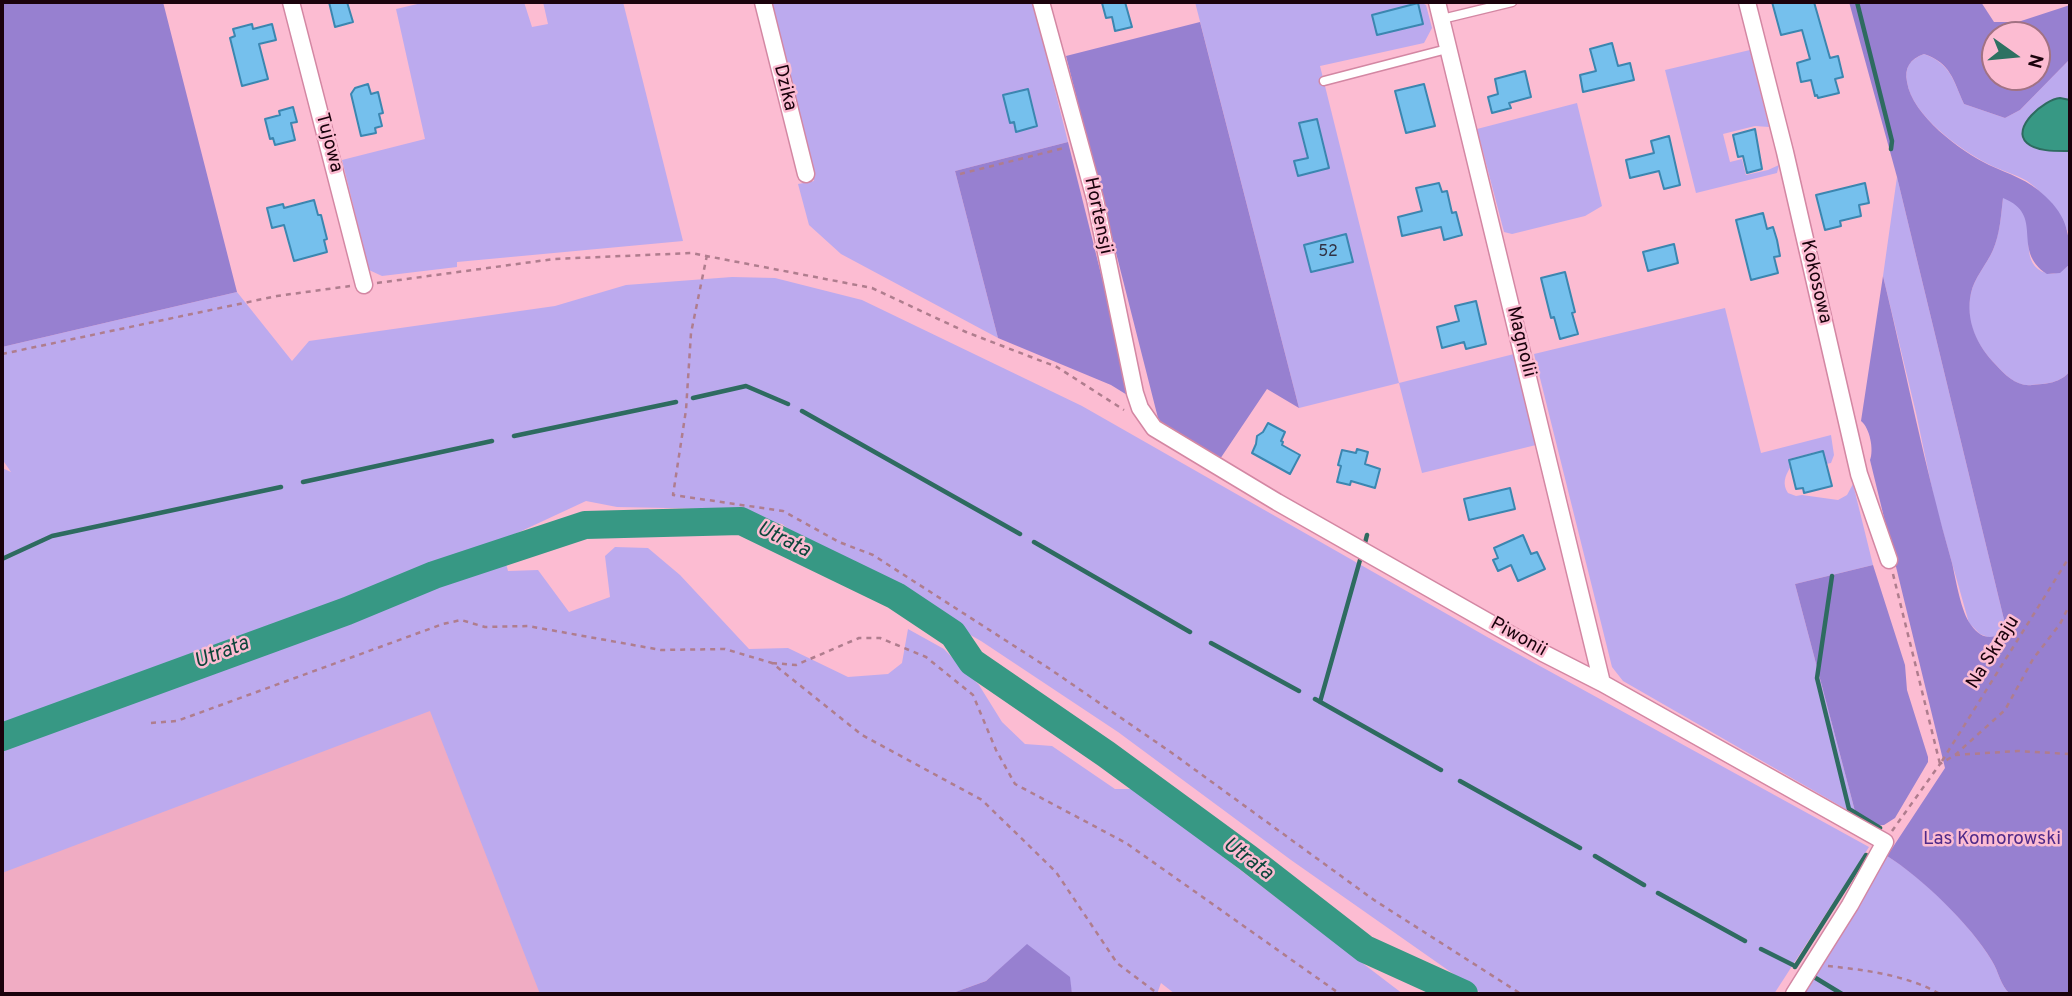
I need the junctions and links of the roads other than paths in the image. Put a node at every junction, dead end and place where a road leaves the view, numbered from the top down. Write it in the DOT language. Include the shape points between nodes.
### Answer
graph roads {
  1 [pos="291,2"];
  2 [pos="762,2"];
  3 [pos="1041,2"];
  4 [pos="1437,2"];
  5 [pos="1512,2"];
  6 [pos="1747,2"];
  7 [pos="1442,19"];
  8 [pos="1447,49"];
  9 [pos="1324,81"];
  10 [pos="806,174"];
  11 [pos="364,285"];
  12 [pos="1154,428"];
  13 [pos="1889,560"];
  14 [pos="1601,683"];
  15 [pos="1794,994"];
  1 -- 11 [label="street, Tujowa"];
  2 -- 10 [label="street, Dzika"];
  3 -- 12 [label="street, Hortensji" via="1095,200 1135,393"];
  4 -- 7 [label="street, Magnolii"];
  5 -- 7 [label="lane"];
  6 -- 13 [label="street, Kokosowa" via="1860,474"];
  7 -- 8 [label="street, Magnolii"];
  8 -- 9 [label="lane"];
  8 -- 14 [label="street, Magnolii"];
  12 -- 14 [label="street, Piwonii"];
  14 -- 15 [label="street, Piwonii" via="1885,842"];
}
